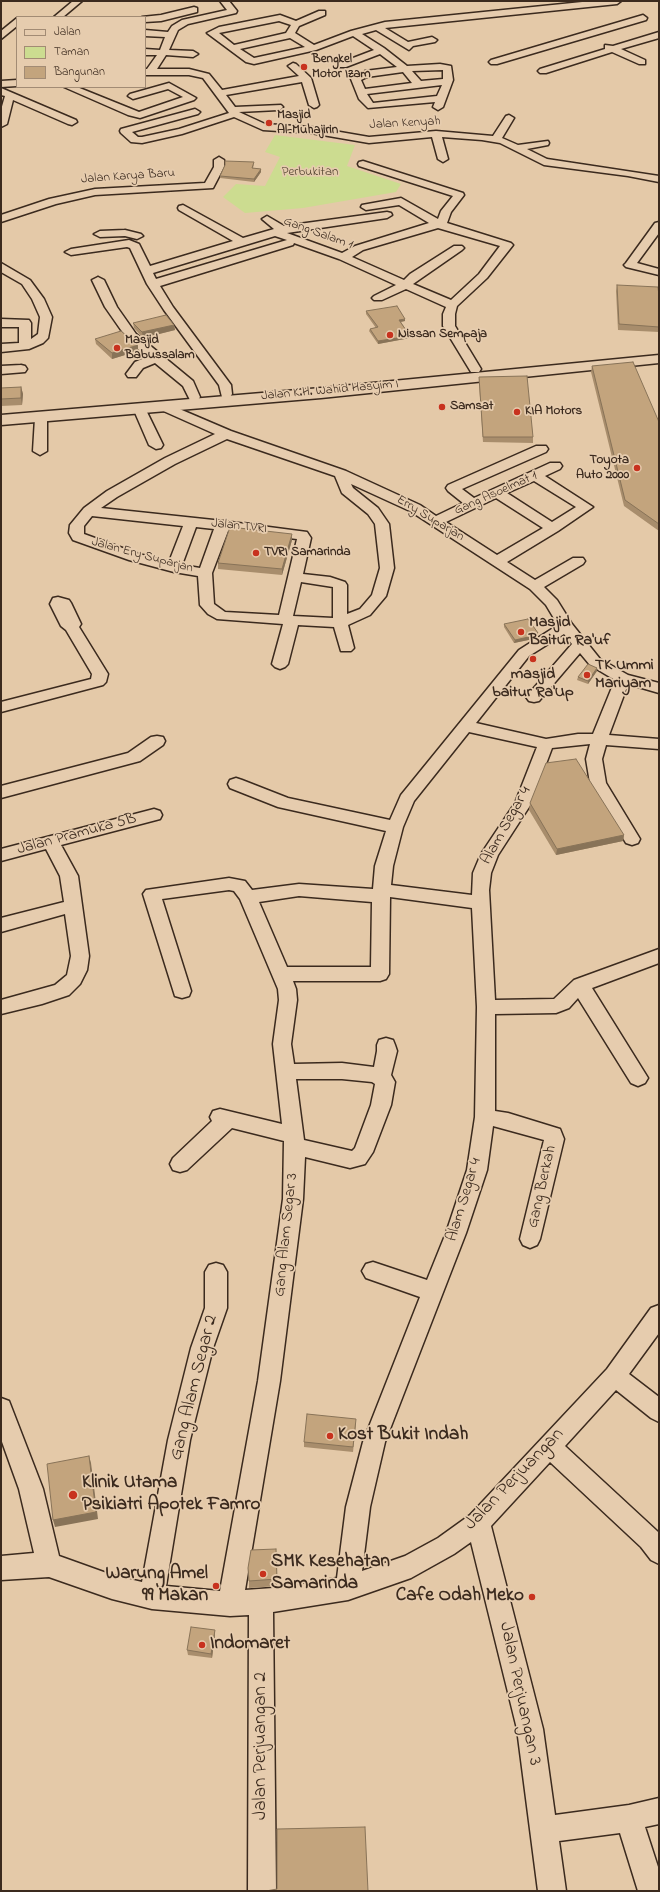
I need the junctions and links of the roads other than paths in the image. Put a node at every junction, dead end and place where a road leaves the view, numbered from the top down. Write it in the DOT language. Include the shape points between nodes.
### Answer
graph roads {
  1 [pos="78,1"];
  2 [pos="617,1"];
  3 [pos="223,3"];
  4 [pos="484,5"];
  5 [pos="205,8"];
  6 [pos="322,13"];
  7 [pos="495,13"];
  8 [pos="59,16"];
  9 [pos="643,18"];
  10 [pos="146,19"];
  11 [pos="16,22"];
  12 [pos="296,24"];
  13 [pos="377,27"];
  14 [pos="146,33"];
  15 [pos="354,33"];
  16 [pos="170,35"];
  17 [pos="291,35"];
  18 [pos="659,35"];
  19 [pos="1,36"];
  20 [pos="583,36"];
  21 [pos="432,40"];
  22 [pos="231,48"];
  23 [pos="313,48"];
  24 [pos="613,49"];
  25 [pos="381,50"];
  26 [pos="146,52"];
  27 [pos="164,53"];
  28 [pos="194,54"];
  29 [pos="494,62"];
  30 [pos="642,62"];
  31 [pos="343,65"];
  32 [pos="293,66"];
  33 [pos="405,69"];
  34 [pos="543,70"];
  35 [pos="148,72"];
  36 [pos="249,77"];
  37 [pos="306,78"];
  38 [pos="447,81"];
  39 [pos="16,83"];
  40 [pos="1,84"];
  41 [pos="418,84"];
  42 [pos="262,86"];
  43 [pos="71,88"];
  44 [pos="361,92"];
  45 [pos="6,93"];
  46 [pos="218,94"];
  47 [pos="133,96"];
  48 [pos="314,105"];
  49 [pos="278,107"];
  50 [pos="195,112"];
  51 [pos="233,112"];
  52 [pos="509,118"];
  53 [pos="72,122"];
  54 [pos="2,124"];
  55 [pos="436,134"];
  56 [pos="496,139"];
  57 [pos="544,143"];
  58 [pos="518,148"];
  59 [pos="443,159"];
  60 [pos="218,160"];
  61 [pos="363,164"];
  62 [pos="659,179"];
  63 [pos="41,192"];
  64 [pos="53,201"];
  65 [pos="366,207"];
  66 [pos="183,208"];
  67 [pos="387,215"];
  68 [pos="1,218"];
  69 [pos="267,219"];
  70 [pos="439,225"];
  71 [pos="659,225"];
  72 [pos="279,231"];
  73 [pos="100,234"];
  74 [pos="242,242"];
  75 [pos="289,243"];
  76 [pos="458,248"];
  77 [pos="71,252"];
  78 [pos="141,257"];
  79 [pos="344,257"];
  80 [pos="3,270"];
  81 [pos="147,271"];
  82 [pos="659,271"];
  83 [pos="98,280"];
  84 [pos="153,284"];
  85 [pos="405,285"];
  86 [pos="378,298"];
  87 [pos="452,305"];
  88 [pos="1,323"];
  89 [pos="25,346"];
  90 [pos="1,348"];
  91 [pos="659,353"];
  92 [pos="156,358"];
  93 [pos="659,359"];
  94 [pos="21,369"];
  95 [pos="475,369"];
  96 [pos="1,370"];
  97 [pos="132,374"];
  98 [pos="318,389"];
  99 [pos="226,394"];
  100 [pos="194,397"];
  101 [pos="163,406"];
  102 [pos="139,408"];
  103 [pos="1,413"];
  104 [pos="41,418"];
  105 [pos="1,420"];
  106 [pos="226,434"];
  107 [pos="156,445"];
  108 [pos="540,449"];
  109 [pos="40,450"];
  110 [pos="555,466"];
  111 [pos="341,474"];
  112 [pos="536,476"];
  113 [pos="497,493"];
  114 [pos="473,504"];
  115 [pos="89,511"];
  116 [pos="436,521"];
  117 [pos="191,522"];
  118 [pos="223,526"];
  119 [pos="553,528"];
  120 [pos="498,561"];
  121 [pos="578,561"];
  122 [pos="174,568"];
  123 [pos="205,573"];
  124 [pos="295,577"];
  125 [pos="535,586"];
  126 [pos="288,619"];
  127 [pos="340,623"];
  128 [pos="566,626"];
  129 [pos="72,627"];
  130 [pos="580,644"];
  131 [pos="346,648"];
  132 [pos="280,664"];
  133 [pos="624,678"];
  134 [pos="659,688"];
  135 [pos="534,697"];
  136 [pos="1,707"];
  137 [pos="467,726"];
  138 [pos="599,739"];
  139 [pos="157,741"];
  140 [pos="548,743"];
  141 [pos="659,744"];
  142 [pos="236,784"];
  143 [pos="1,792"];
  144 [pos="154,815"];
  145 [pos="395,827"];
  146 [pos="632,839"];
  147 [pos="51,842"];
  148 [pos="1,855"];
  149 [pos="381,893"];
  150 [pos="248,897"];
  151 [pos="481,903"];
  152 [pos="73,906"];
  153 [pos="1,925"];
  154 [pos="659,956"];
  155 [pos="281,974"];
  156 [pos="580,985"];
  157 [pos="182,991"];
  158 [pos="486,1007"];
  159 [pos="1,1008"];
  160 [pos="386,1045"];
  161 [pos="285,1072"];
  162 [pos="381,1077"];
  163 [pos="638,1078"];
  164 [pos="485,1117"];
  165 [pos="295,1141"];
  166 [pos="180,1164"];
  167 [pos="530,1239"];
  168 [pos="373,1271"];
  169 [pos="216,1272"];
  170 [pos="433,1292"];
  171 [pos="659,1315"];
  172 [pos="615,1376"];
  173 [pos="1,1408"];
  174 [pos="659,1411"];
  175 [pos="549,1446"];
  176 [pos="478,1523"];
  177 [pos="659,1552"];
  178 [pos="49,1565"];
  179 [pos="1,1568"];
  180 [pos="348,1588"];
  181 [pos="152,1597"];
  182 [pos="261,1601"];
  183 [pos="230,1604"];
  184 [pos="659,1811"];
  185 [pos="629,1818"];
  186 [pos="544,1830"];
  187 [pos="262,1891"];
  188 [pos="552,1891"];
  189 [pos="652,1891"];
  1 -- 8 [label="street"];
  2 -- 7 [label="street"];
  3 -- 16 [label="street" via="233,10 232,12 181,24"];
  4 -- 7 [label="street"];
  5 -- 10 [label="street"];
  6 -- 12 [label="street"];
  7 -- 13 [label="street"];
  9 -- 20 [label="street"];
  11 -- 19 [label="street"];
  12 -- 17 [label="street"];
  12 -- 22 [label="street" via="280,18 212,33"];
  13 -- 15 [label="street"];
  13 -- 21 [label="street" via="408,46"];
  14 -- 16 [label="street"];
  15 -- 23 [label="street"];
  15 -- 25 [label="street"];
  16 -- 27 [label="street"];
  17 -- 22 [label="street"];
  17 -- 23 [label="street"];
  18 -- 24 [label="street"];
  20 -- 24 [label="street"];
  20 -- 29 [label="street"];
  22 -- 23 [label="street" via="254,61"];
  24 -- 30 [label="street"];
  24 -- 34 [label="street"];
  25 -- 31 [label="street"];
  25 -- 33 [label="street"];
  26 -- 27 [label="street"];
  27 -- 28 [label="street"];
  27 -- 35 [label="street"];
  32 -- 37 [label="street"];
  33 -- 38 [label="street" via="447,67"];
  33 -- 41 [label="street"];
  33 -- 44 [label="street" via="358,76 356,83"];
  35 -- 46 [label="street, Jalan Kenyah" via="200,73 208,77"];
  36 -- 42 [label="street"];
  37 -- 42 [label="street"];
  37 -- 48 [label="street" via="310,84"];
  38 -- 41 [label="street"];
  38 -- 44 [label="street" via="440,103 371,106"];
  39 -- 40 [label="street"];
  41 -- 44 [label="street"];
  42 -- 46 [label="street"];
  43 -- 47 [label="street" via="140,115 191,98 169,86"];
  45 -- 53 [label="street"];
  45 -- 54 [label="street"];
  46 -- 51 [label="street, Jalan Kenyah"];
  49 -- 51 [label="street"];
  50 -- 51 [label="street" via="125,131 135,140 142,140 182,131"];
  51 -- 55 [label="street, Jalan Kenyah" via="263,127 311,130 363,140"];
  52 -- 56 [label="street"];
  55 -- 56 [label="street, Jalan Kenyah"];
  55 -- 59 [label="street"];
  56 -- 58 [label="street, Jalan Kenyah"];
  57 -- 58 [label="street"];
  58 -- 62 [label="street, Jalan Kenyah" via="544,162"];
  60 -- 64 [label="street, Jalan Karya Baru" via="219,167 209,186 95,192"];
  61 -- 70 [label="street" via="459,195"];
  63 -- 64 [label="street"];
  64 -- 68 [label="street, Jalan Karya Baru"];
  65 -- 70 [label="street" via="401,201"];
  66 -- 74 [label="street"];
  67 -- 72 [label="street"];
  69 -- 72 [label="street"];
  70 -- 79 [label="street" via="359,248"];
  70 -- 87 [label="street" via="507,246 474,285"];
  71 -- 82 [label="street" via="630,265"];
  72 -- 74 [label="street, Gang Salam 1"];
  72 -- 79 [label="street, Gang Salam 1"];
  73 -- 78 [label="street" via="128,234 141,237 147,244 147,253"];
  74 -- 81 [label="street, Gang Salam 1"];
  75 -- 84 [label="street"];
  76 -- 85 [label="street" via="414,276"];
  77 -- 78 [label="street" via="129,243 135,246"];
  78 -- 81 [label="street"];
  79 -- 85 [label="street, Gang Salam 1"];
  80 -- 89 [label="street" via="26,282 43,308 46,318 44,334 33,344"];
  81 -- 84 [label="street"];
  83 -- 92 [label="street" via="111,307 132,337"];
  84 -- 99 [label="street" via="225,385"];
  85 -- 86 [label="street"];
  85 -- 87 [label="street, Gang Salam 1"];
  87 -- 95 [label="street" via="449,326"];
  88 -- 89 [label="street" via="25,323"];
  89 -- 90 [label="street"];
  91 -- 95 [label="main road, Jalan K.H. Wahid Hasyim I"];
  92 -- 97 [label="street" via="139,365"];
  92 -- 100 [label="street" via="189,384"];
  93 -- 98 [label="main road, Jalan K.H. Wahid Hasyim I"];
  94 -- 96 [label="street"];
  95 -- 98 [label="main road, Jalan K.H. Wahid Hasyim I"];
  98 -- 99 [label="main road, Jalan K.H. Wahid Hasyim I"];
  98 -- 101 [label="main road, Jalan K.H. Wahid Hasyim I"];
  99 -- 100 [label="main road, Jalan K.H. Wahid Hasyim I"];
  100 -- 103 [label="main road, Jalan K.H. Wahid Hasyim I"];
  101 -- 102 [label="main road, Jalan K.H. Wahid Hasyim I"];
  101 -- 106 [label="street, Erry Suparjan"];
  102 -- 104 [label="main road, Jalan K.H. Wahid Hasyim I"];
  102 -- 107 [label="street"];
  104 -- 105 [label="main road, Jalan K.H. Wahid Hasyim I"];
  104 -- 109 [label="street"];
  106 -- 111 [label="street, Erry Suparjan"];
  106 -- 115 [label="street, Jalan Ery Suparjan" via="163,464 112,494"];
  108 -- 114 [label="street" via="453,488"];
  110 -- 112 [label="street, Gang Asoelmat 1"];
  111 -- 116 [label="street, Erry Suparjan" via="386,494"];
  111 -- 127 [label="street, Jalan Ery Suparjan" via="347,490 373,511 382,524 387,568 379,596 365,612"];
  112 -- 113 [label="street, Gang Asoelmat 1"];
  112 -- 119 [label="street" via="586,508"];
  113 -- 114 [label="street, Gang Asoelmat 1"];
  113 -- 119 [label="street"];
  114 -- 116 [label="street, Gang Asoelmat 1"];
  115 -- 117 [label="street, Jalan TVRI"];
  115 -- 122 [label="street, Jalan Ery Suparjan" via="78,525 78,537"];
  116 -- 120 [label="street, Erry Suparjan"];
  117 -- 118 [label="street, Jalan TVRI"];
  117 -- 122 [label="street"];
  118 -- 123 [label="street"];
  118 -- 124 [label="street, Jalan TVRI" via="302,535 304,538"];
  119 -- 120 [label="street"];
  120 -- 125 [label="street, Erry Suparjan"];
  121 -- 125 [label="street"];
  122 -- 123 [label="street, Jalan Ery Suparjan"];
  123 -- 126 [label="street, Jalan Ery Suparjan" via="207,605 222,616"];
  124 -- 126 [label="street, Jalan TVRI"];
  124 -- 127 [label="street" via="330,581 340,585"];
  125 -- 128 [label="street, Erry Suparjan" via="552,603"];
  126 -- 127 [label="street, Jalan Ery Suparjan"];
  126 -- 132 [label="street, Jalan TVRI"];
  127 -- 131 [label="street"];
  128 -- 130 [label="street, Erry Suparjan"];
  128 -- 137 [label="street" via="524,654"];
  129 -- 136 [label="street" via="100,674 98,682"];
  130 -- 133 [label="street, Erry Suparjan" via="595,662"];
  130 -- 135 [label="street"];
  133 -- 134 [label="street, Erry Suparjan"];
  133 -- 138 [label="street"];
  137 -- 140 [label="street"];
  137 -- 145 [label="street" via="407,799"];
  138 -- 140 [label="street"];
  138 -- 141 [label="street"];
  138 -- 146 [label="street" via="594,760 598,783"];
  139 -- 143 [label="street" via="134,757"];
  140 -- 151 [label="street, Alam Segar 4" via="523,804 490,854 482,873"];
  142 -- 145 [label="street" via="284,803"];
  144 -- 147 [label="street, Jalan Pramuka 5B"];
  145 -- 149 [label="street" via="384,866"];
  147 -- 148 [label="street, Jalan Pramuka 5B"];
  147 -- 152 [label="street" via="69,876"];
  149 -- 150 [label="street" via="299,890"];
  149 -- 151 [label="street"];
  149 -- 155 [label="street" via="380,974"];
  150 -- 155 [label="street, Gang Alam Segar 3"];
  150 -- 157 [label="street, Gang Alam Segar 3" via="239,886 228,884 152,894"];
  151 -- 158 [label="street, Alam Segar 4"];
  152 -- 153 [label="street"];
  152 -- 159 [label="street" via="80,956 74,979 68,986 48,995"];
  154 -- 156 [label="street"];
  155 -- 161 [label="street, Gang Alam Segar 3" via="288,1000 282,1044"];
  156 -- 158 [label="street" via="556,1006"];
  156 -- 163 [label="street"];
  158 -- 164 [label="street, Alam Segar 4"];
  160 -- 162 [label="street"];
  161 -- 162 [label="street" via="342,1071"];
  161 -- 165 [label="street, Gang Alam Segar 3"];
  162 -- 165 [label="street" via="385,1082 381,1105 363,1152 358,1158 350,1160"];
  164 -- 167 [label="street, Gang Berkah" via="508,1120 553,1135 554,1140"];
  164 -- 170 [label="street, Alam Segar 4" via="477,1170"];
  165 -- 166 [label="street" via="224,1118"];
  165 -- 183 [label="street, Gang Alam Segar 3" via="293,1199 269,1381"];
  168 -- 170 [label="street"];
  169 -- 181 [label="street, Gang Alam Segar 2" via="216,1308 202,1348 180,1440"];
  170 -- 180 [label="street, Alam Segar 4" via="374,1442 358,1507"];
  171 -- 172 [label="street, Jalan Perjuangan"];
  172 -- 174 [label="street"];
  172 -- 175 [label="street, Jalan Perjuangan"];
  173 -- 178 [label="street" via="31,1489"];
  175 -- 176 [label="street, Jalan Perjuangan"];
  175 -- 177 [label="street" via="649,1539"];
  176 -- 180 [label="street, Jalan Perjuangan" via="446,1546 411,1566"];
  176 -- 186 [label="street, Jalan Perjuangan 3" via="530,1729"];
  178 -- 179 [label="street, Jalan Perjuangan"];
  178 -- 181 [label="street, Jalan Perjuangan" via="112,1587"];
  180 -- 182 [label="street, Jalan Perjuangan"];
  181 -- 183 [label="street, Jalan Perjuangan"];
  182 -- 183 [label="street, Jalan Perjuangan"];
  182 -- 187 [label="street, Jalan Perjuangan 2"];
  184 -- 185 [label="street"];
  185 -- 186 [label="street"];
  185 -- 189 [label="street"];
  186 -- 188 [label="street, Jalan Perjuangan 3"];
}
